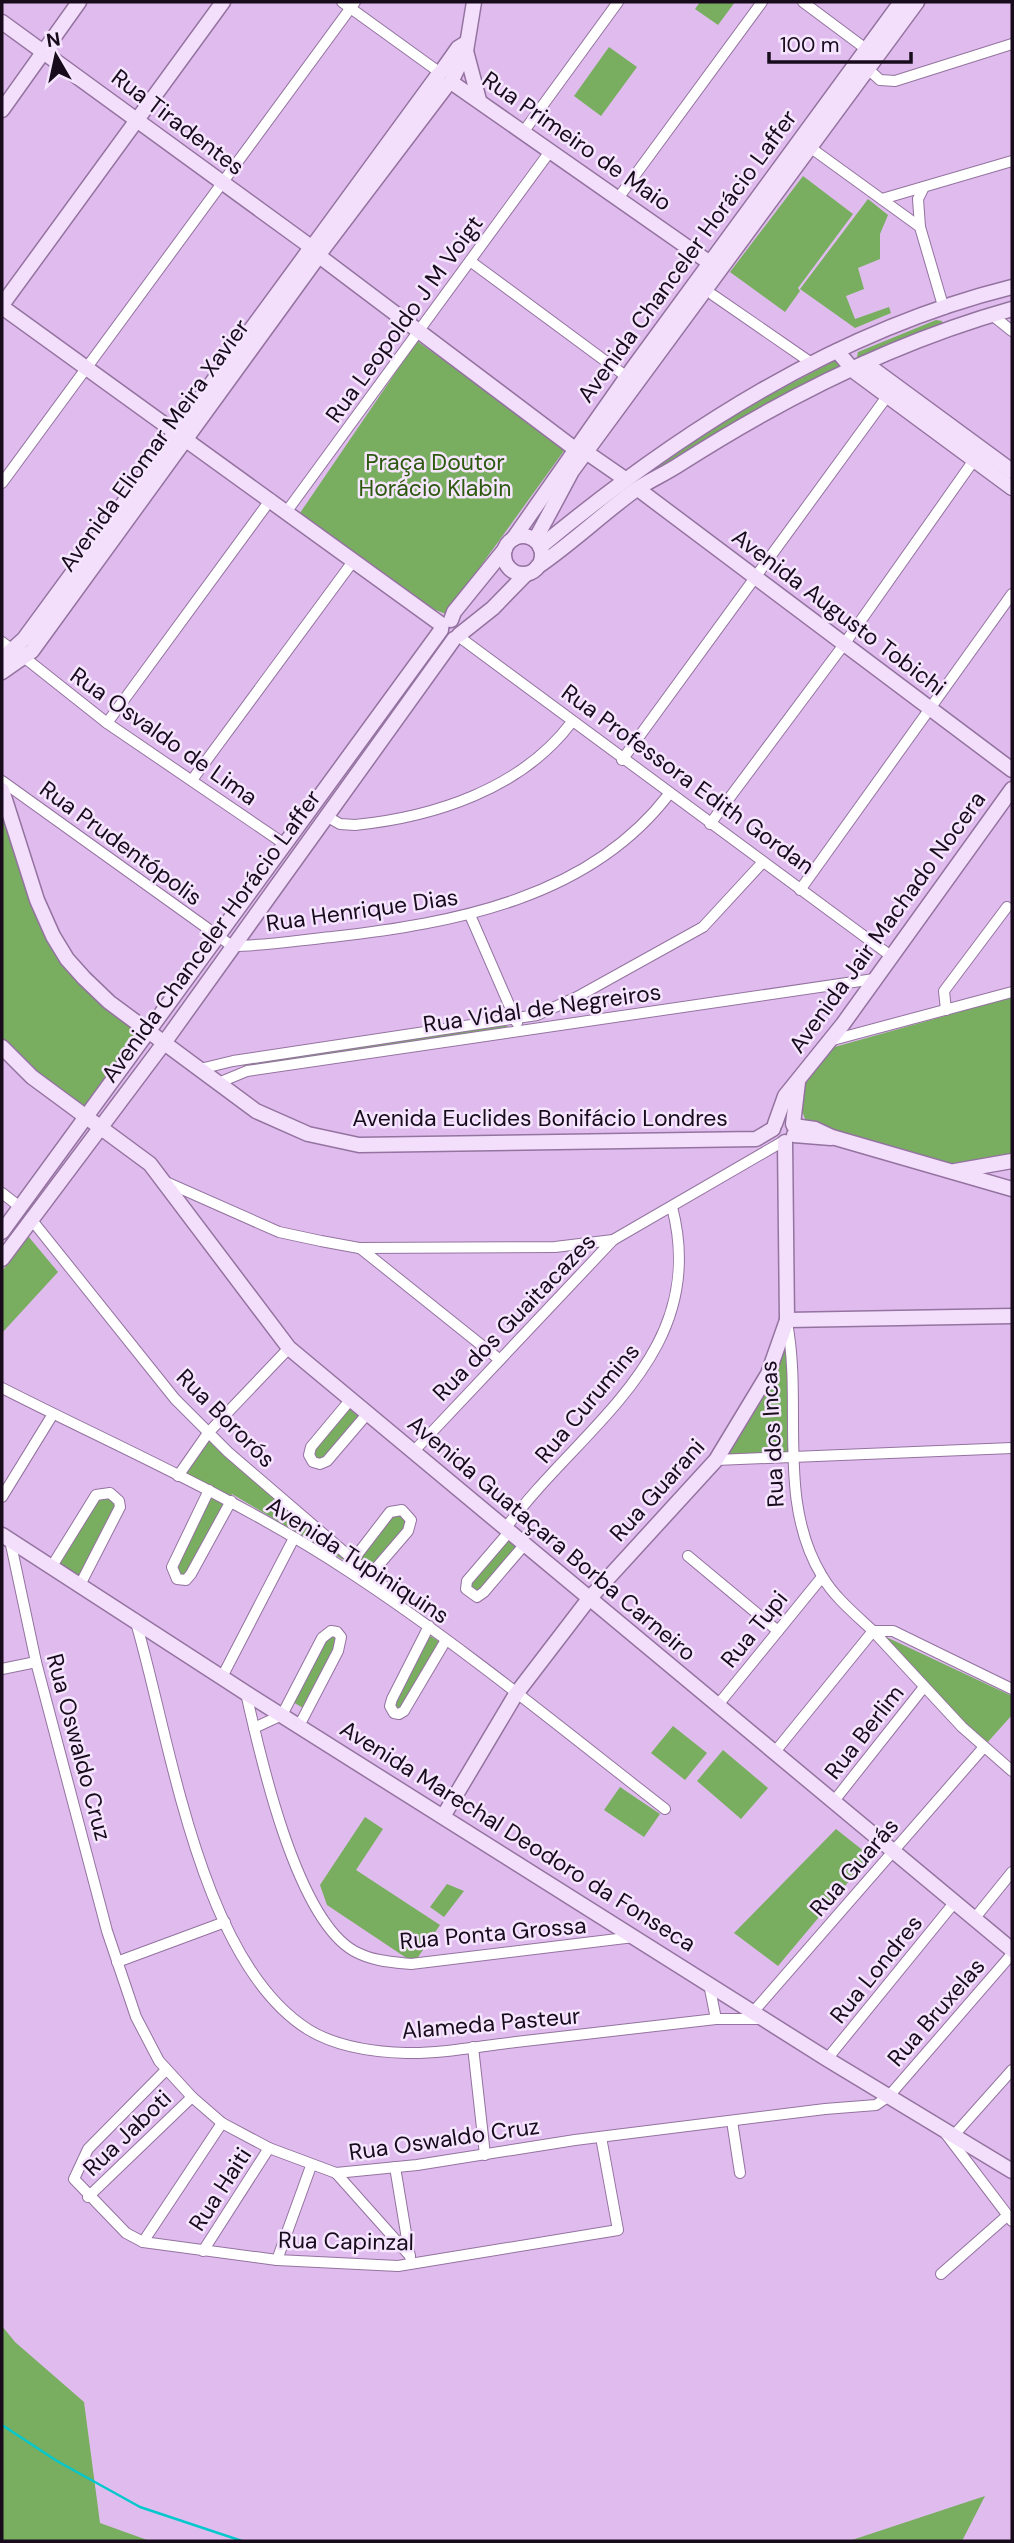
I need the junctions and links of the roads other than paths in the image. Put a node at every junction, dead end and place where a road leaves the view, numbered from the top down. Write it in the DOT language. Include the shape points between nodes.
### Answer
graph roads {
  1 [pos="79,2"];
  2 [pos="223,2"];
  3 [pos="474,2"];
  4 [pos="618,2"];
  5 [pos="762,2"];
  6 [pos="803,2"];
  7 [pos="901,2"];
  8 [pos="917,2"];
  9 [pos="349,4"];
  10 [pos="2,22"];
  11 [pos="1012,44"];
  12 [pos="466,47"];
  13 [pos="43,51"];
  14 [pos="871,58"];
  15 [pos="445,77"];
  16 [pos="479,100"];
  17 [pos="2,110"];
  18 [pos="137,118"];
  19 [pos="524,131"];
  20 [pos="811,148"];
  21 [pos="551,150"];
  22 [pos="1012,161"];
  23 [pos="222,182"];
  24 [pos="924,187"];
  25 [pos="619,197"];
  26 [pos="882,199"];
  27 [pos="920,227"];
  28 [pos="314,252"];
  29 [pos="470,261"];
  30 [pos="714,267"];
  31 [pos="1012,288"];
  32 [pos="713,295"];
  33 [pos="2,306"];
  34 [pos="944,309"];
  35 [pos="1012,309"];
  36 [pos="992,315"];
  37 [pos="1012,331"];
  38 [pos="420,333"];
  39 [pos="837,352"];
  40 [pos="866,363"];
  41 [pos="813,364"];
  42 [pos="86,369"];
  43 [pos="852,369"];
  44 [pos="627,377"];
  45 [pos="892,391"];
  46 [pos="180,437"];
  47 [pos="581,453"];
  48 [pos="974,460"];
  49 [pos="1012,471"];
  50 [pos="622,481"];
  51 [pos="2,483"];
  52 [pos="1012,488"];
  53 [pos="638,489"];
  54 [pos="271,499"];
  55 [pos="287,511"];
  56 [pos="509,544"];
  57 [pos="537,544"];
  58 [pos="354,560"];
  59 [pos="531,570"];
  60 [pos="757,577"];
  61 [pos="1012,594"];
  62 [pos="445,625"];
  63 [pos="457,637"];
  64 [pos="2,642"];
  65 [pos="845,643"];
  66 [pos="14,656"];
  67 [pos="2,672"];
  68 [pos="929,710"];
  69 [pos="107,723"];
  70 [pos="571,723"];
  71 [pos="622,760"];
  72 [pos="1012,770"];
  73 [pos="192,780"];
  74 [pos="2,781"];
  75 [pos="1012,789"];
  76 [pos="2,790"];
  77 [pos="669,794"];
  78 [pos="326,816"];
  79 [pos="710,824"];
  80 [pos="283,843"];
  81 [pos="763,862"];
  82 [pos="800,890"];
  83 [pos="1007,906"];
  84 [pos="470,915"];
  85 [pos="217,936"];
  86 [pos="232,946"];
  87 [pos="891,956"];
  88 [pos="874,979"];
  89 [pos="1012,992"];
  90 [pos="946,1010"];
  91 [pos="515,1020"];
  92 [pos="521,1030"];
  93 [pos="149,1032"];
  94 [pos="829,1041"];
  95 [pos="164,1043"];
  96 [pos="2,1047"];
  97 [pos="200,1069"];
  98 [pos="798,1082"];
  99 [pos="218,1083"];
  100 [pos="86,1114"];
  101 [pos="101,1125"];
  102 [pos="785,1132"];
  103 [pos="1012,1161"];
  104 [pos="948,1172"];
  105 [pos="166,1182"];
  106 [pos="1012,1189"];
  107 [pos="2,1193"];
  108 [pos="20,1207"];
  109 [pos="673,1207"];
  110 [pos="31,1219"];
  111 [pos="2,1232"];
  112 [pos="613,1240"];
  113 [pos="359,1248"];
  114 [pos="2,1259"];
  115 [pos="1012,1316"];
  116 [pos="786,1320"];
  117 [pos="289,1348"];
  118 [pos="500,1360"];
  119 [pos="2,1388"];
  120 [pos="351,1399"];
  121 [pos="368,1413"];
  122 [pos="53,1414"];
  123 [pos="208,1433"];
  124 [pos="1012,1448"];
  125 [pos="414,1451"];
  126 [pos="795,1457"];
  127 [pos="716,1460"];
  128 [pos="178,1475"];
  129 [pos="209,1490"];
  130 [pos="2,1497"];
  131 [pos="231,1501"];
  132 [pos="507,1530"];
  133 [pos="6,1537"];
  134 [pos="294,1538"];
  135 [pos="525,1545"];
  136 [pos="688,1556"];
  137 [pos="349,1565"];
  138 [pos="52,1566"];
  139 [pos="371,1574"];
  140 [pos="822,1577"];
  141 [pos="81,1583"];
  142 [pos="589,1600"];
  143 [pos="134,1619"];
  144 [pos="425,1623"];
  145 [pos="778,1631"];
  146 [pos="873,1631"];
  147 [pos="159,1635"];
  148 [pos="446,1640"];
  149 [pos="144,1652"];
  150 [pos="36,1662"];
  151 [pos="2,1669"];
  152 [pos="222,1676"];
  153 [pos="924,1687"];
  154 [pos="1012,1689"];
  155 [pos="246,1693"];
  156 [pos="516,1694"];
  157 [pos="717,1706"];
  158 [pos="282,1714"];
  159 [pos="300,1724"];
  160 [pos="254,1728"];
  161 [pos="984,1747"];
  162 [pos="774,1753"];
  163 [pos="1012,1771"];
  164 [pos="834,1801"];
  165 [pos="666,1809"];
  166 [pos="444,1815"];
  167 [pos="895,1850"];
  168 [pos="1012,1872"];
  169 [pos="954,1903"];
  170 [pos="974,1919"];
  171 [pos="225,1923"];
  172 [pos="634,1937"];
  173 [pos="1012,1952"];
  174 [pos="117,1962"];
  175 [pos="708,1983"];
  176 [pos="759,2015"];
  177 [pos="716,2019"];
  178 [pos="473,2047"];
  179 [pos="827,2059"];
  180 [pos="166,2070"];
  181 [pos="1012,2070"];
  182 [pos="889,2096"];
  183 [pos="192,2097"];
  184 [pos="732,2121"];
  185 [pos="222,2123"];
  186 [pos="939,2125"];
  187 [pos="955,2134"];
  188 [pos="601,2137"];
  189 [pos="269,2148"];
  190 [pos="485,2155"];
  191 [pos="311,2166"];
  192 [pos="395,2167"];
  193 [pos="1012,2171"];
  194 [pos="336,2173"];
  195 [pos="740,2173"];
  196 [pos="88,2197"];
  197 [pos="1010,2218"];
  198 [pos="144,2242"];
  199 [pos="203,2251"];
  200 [pos="277,2260"];
  201 [pos="411,2260"];
  202 [pos="941,2274"];
  1 -- 13 [label="street"];
  2 -- 18 [label="street"];
  3 -- 12 [label="street"];
  4 -- 19 [label="street"];
  5 -- 25 [label="street"];
  6 -- 14 [label="street"];
  7 -- 14 [label="street, Avenida Chanceler Horácio Laffer"];
  8 -- 14 [label="street, Avenida Chanceler Horácio Laffer"];
  9 -- 15 [label="street, Rua Primeiro de Maio"];
  9 -- 23 [label="street"];
  10 -- 13 [label="street, Rua Tiradentes"];
  11 -- 14 [label="street" via="895,81 880,80"];
  12 -- 15 [label="street, Avenida Eliomar Meira Xavier"];
  12 -- 16 [label="street"];
  13 -- 17 [label="street"];
  13 -- 18 [label="street, Rua Tiradentes"];
  14 -- 20 [label="street, Avenida Chanceler Horácio Laffer"];
  14 -- 30 [label="street, Avenida Chanceler Horácio Laffer"];
  15 -- 16 [label="street, Rua Primeiro de Maio"];
  15 -- 28 [label="street, Avenida Eliomar Meira Xavier"];
  16 -- 19 [label="street, Rua Primeiro de Maio"];
  18 -- 23 [label="street, Rua Tiradentes"];
  18 -- 33 [label="street"];
  19 -- 21 [label="street, Rua Primeiro de Maio"];
  20 -- 26 [label="street"];
  20 -- 30 [label="street, Avenida Chanceler Horácio Laffer"];
  21 -- 25 [label="street, Rua Primeiro de Maio"];
  21 -- 29 [label="street, Rua Leopoldo J M Voigt"];
  22 -- 24 [label="street"];
  23 -- 28 [label="street, Rua Tiradentes"];
  23 -- 42 [label="street"];
  24 -- 26 [label="street"];
  24 -- 27 [label="street" via="918,199"];
  25 -- 30 [label="street, Rua Primeiro de Maio"];
  26 -- 27 [label="street"];
  27 -- 34 [label="street"];
  28 -- 38 [label="street, Rua Tiradentes"];
  28 -- 46 [label="street, Avenida Eliomar Meira Xavier"];
  29 -- 38 [label="street, Rua Leopoldo J M Voigt"];
  29 -- 44 [label="street"];
  30 -- 44 [label="street, Avenida Chanceler Horácio Laffer"];
  30 -- 47 [label="street, Avenida Chanceler Horácio Laffer"];
  31 -- 34 [label="street"];
  32 -- 41 [label="street"];
  33 -- 42 [label="street"];
  34 -- 39 [label="street"];
  35 -- 36 [label="street, Avenida Chanceler Horácio Laffer"];
  36 -- 37 [label="street"];
  36 -- 40 [label="street, Avenida Chanceler Horácio Laffer"];
  38 -- 47 [label="street"];
  38 -- 55 [label="street, Rua Leopoldo J M Voigt"];
  39 -- 41 [label="street"];
  39 -- 43 [label="street"];
  40 -- 43 [label="street, Avenida Chanceler Horácio Laffer"];
  40 -- 45 [label="street"];
  41 -- 50 [label="street" via="704,424"];
  42 -- 46 [label="street"];
  42 -- 51 [label="street"];
  43 -- 45 [label="street"];
  43 -- 53 [label="street, Avenida Chanceler Horácio Laffer" via="743,424"];
  44 -- 47 [label="street, Avenida Chanceler Horácio Laffer"];
  45 -- 48 [label="street"];
  45 -- 49 [label="street"];
  45 -- 60 [label="street"];
  46 -- 54 [label="street"];
  46 -- 66 [label="street, Avenida Eliomar Meira Xavier"];
  47 -- 50 [label="street"];
  47 -- 56 [label="street, Avenida Chanceler Horácio Laffer"];
  47 -- 57 [label="street, Avenida Chanceler Horácio Laffer"];
  48 -- 52 [label="street"];
  48 -- 65 [label="street"];
  50 -- 57 [label="street"];
  53 -- 59 [label="street, Avenida Chanceler Horácio Laffer"];
  53 -- 60 [label="street, Avenida Augusto Tobichi"];
  54 -- 55 [label="street"];
  54 -- 69 [label="street"];
  55 -- 58 [label="street"];
  56 -- 57 [label="street" via="524,536"];
  56 -- 59 [label="street" via="504,559 509,568"];
  56 -- 62 [label="street, Avenida Chanceler Horácio Laffer"];
  57 -- 59 [label="street"];
  58 -- 62 [label="street"];
  58 -- 73 [label="street"];
  59 -- 63 [label="street, Avenida Chanceler Horácio Laffer"];
  60 -- 65 [label="street, Avenida Augusto Tobichi"];
  60 -- 71 [label="street"];
  61 -- 68 [label="street"];
  62 -- 63 [label="street" via="445,638"];
  62 -- 80 [label="street, Avenida Chanceler Horácio Laffer"];
  63 -- 70 [label="street, Rua Professora Edith Gordan"];
  63 -- 78 [label="street, Avenida Chanceler Horácio Laffer"];
  64 -- 66 [label="street, Rua Osvaldo de Lima"];
  65 -- 68 [label="street, Avenida Augusto Tobichi"];
  65 -- 79 [label="street"];
  66 -- 67 [label="street"];
  66 -- 69 [label="street, Rua Osvaldo de Lima"];
  68 -- 72 [label="street, Avenida Augusto Tobichi"];
  68 -- 82 [label="street"];
  69 -- 73 [label="street, Rua Osvaldo de Lima"];
  70 -- 71 [label="street, Rua Professora Edith Gordan"];
  70 -- 78 [label="street" via="513,776 452,804 355,825"];
  71 -- 77 [label="street, Rua Professora Edith Gordan"];
  73 -- 80 [label="street, Rua Osvaldo de Lima"];
  74 -- 85 [label="street, Rua Prudentópolis"];
  75 -- 87 [label="street, Avenida Jair Machado Nocera"];
  76 -- 93 [label="street, Avenida Euclides Bonifácio Londres" via="37,900 67,959 109,1002"];
  77 -- 79 [label="street, Rua Professora Edith Gordan"];
  77 -- 84 [label="street, Rua Henrique Dias" via="632,836 606,857 537,891"];
  78 -- 86 [label="street, Avenida Chanceler Horácio Laffer"];
  79 -- 81 [label="street, Rua Professora Edith Gordan"];
  80 -- 85 [label="street, Avenida Chanceler Horácio Laffer"];
  81 -- 82 [label="street, Rua Professora Edith Gordan"];
  81 -- 91 [label="street, Rua Vidal de Negreiros" via="703,927 577,998"];
  82 -- 87 [label="street, Rua Professora Edith Gordan"];
  83 -- 90 [label="street" via="944,991"];
  84 -- 86 [label="street, Rua Henrique Dias" via="389,930"];
  84 -- 91 [label="street"];
  85 -- 86 [label="street, Rua Prudentópolis"];
  85 -- 93 [label="street, Avenida Chanceler Horácio Laffer"];
  86 -- 95 [label="street, Avenida Chanceler Horácio Laffer"];
  87 -- 88 [label="street, Avenida Jair Machado Nocera"];
  88 -- 92 [label="street, Rua Vidal de Negreiros"];
  88 -- 94 [label="street, Avenida Jair Machado Nocera"];
  89 -- 90 [label="street"];
  90 -- 94 [label="street"];
  91 -- 92 [label="street"];
  91 -- 97 [label="street, Rua Vidal de Negreiros"];
  92 -- 99 [label="street, Rua Vidal de Negreiros" via="247,1071"];
  93 -- 95 [label="street, Avenida Euclides Bonifácio Londres"];
  93 -- 100 [label="street, Avenida Chanceler Horácio Laffer"];
  94 -- 98 [label="street, Avenida Jair Machado Nocera"];
  95 -- 97 [label="street, Avenida Euclides Bonifácio Londres"];
  95 -- 101 [label="street, Avenida Chanceler Horácio Laffer"];
  96 -- 100 [label="street, Avenida Guataçara Borba Carneiro" via="32,1077"];
  97 -- 99 [label="street, Avenida Euclides Bonifácio Londres"];
  98 -- 102 [label="street, Rua dos Incas"];
  99 -- 102 [label="street, Avenida Euclides Bonifácio Londres" via="285,1126 359,1145 756,1139"];
  100 -- 101 [label="street, Avenida Guataçara Borba Carneiro"];
  100 -- 108 [label="street, Avenida Chanceler Horácio Laffer"];
  101 -- 105 [label="street, Avenida Guataçara Borba Carneiro"];
  101 -- 110 [label="street, Avenida Chanceler Horácio Laffer"];
  102 -- 104 [label="street, Avenida Euclides Bonifácio Londres" via="832,1138"];
  102 -- 109 [label="street"];
  102 -- 116 [label="street, Rua dos Incas"];
  103 -- 104 [label="street"];
  104 -- 106 [label="street, Avenida Euclides Bonifácio Londres"];
  105 -- 113 [label="street" via="279,1232"];
  105 -- 117 [label="street, Avenida Guataçara Borba Carneiro"];
  107 -- 108 [label="street"];
  108 -- 111 [label="street, Avenida Chanceler Horácio Laffer"];
  109 -- 112 [label="street"];
  109 -- 132 [label="street, Rua Curumins" via="680,1256 678,1284 664,1336 627,1391"];
  110 -- 114 [label="street, Avenida Chanceler Horácio Laffer"];
  110 -- 123 [label="street, Rua Bororós" via="175,1399"];
  112 -- 113 [label="street" via="555,1247"];
  112 -- 118 [label="street, Rua dos Guaitacazes"];
  113 -- 118 [label="street"];
  115 -- 116 [label="street"];
  116 -- 126 [label="street, Rua dos Incas"];
  116 -- 127 [label="street, Rua Guarani" via="768,1374"];
  117 -- 120 [label="street, Avenida Guataçara Borba Carneiro"];
  117 -- 123 [label="street"];
  118 -- 125 [label="street, Rua dos Guaitacazes"];
  119 -- 122 [label="street, Avenida Tupiniquins"];
  120 -- 121 [label="street, Avenida Guataçara Borba Carneiro"];
  120 -- 121 [label="street" via="311,1447 313,1462 327,1461"];
  121 -- 125 [label="street, Avenida Guataçara Borba Carneiro"];
  122 -- 128 [label="street, Avenida Tupiniquins"];
  122 -- 130 [label="street"];
  123 -- 128 [label="street"];
  123 -- 137 [label="street, Rua Bororós"];
  124 -- 126 [label="street"];
  125 -- 132 [label="street, Avenida Guataçara Borba Carneiro"];
  126 -- 127 [label="street"];
  126 -- 140 [label="street, Rua dos Incas" via="797,1507"];
  127 -- 142 [label="street, Rua Guarani"];
  128 -- 129 [label="street, Avenida Tupiniquins"];
  129 -- 131 [label="street, Avenida Tupiniquins"];
  129 -- 131 [label="street" via="172,1567 177,1579 186,1580 191,1574"];
  131 -- 134 [label="street, Avenida Tupiniquins"];
  132 -- 135 [label="street, Avenida Guataçara Borba Carneiro"];
  132 -- 135 [label="street, Rua Curumins" via="467,1581 471,1595 484,1592"];
  133 -- 138 [label="street, Avenida Marechal Deodoro da Fonseca"];
  133 -- 150 [label="street, Rua Oswaldo Cruz"];
  134 -- 137 [label="street, Avenida Tupiniquins"];
  134 -- 152 [label="street"];
  135 -- 142 [label="street, Avenida Guataçara Borba Carneiro"];
  136 -- 145 [label="street"];
  137 -- 139 [label="street, Rua Bororós"];
  137 -- 139 [label="street" via="390,1512 402,1510 411,1520 408,1531"];
  137 -- 144 [label="street, Avenida Tupiniquins"];
  138 -- 141 [label="street, Avenida Marechal Deodoro da Fonseca"];
  138 -- 141 [label="street" via="96,1495 115,1496 117,1514"];
  139 -- 144 [label="street, Rua Bororós"];
  140 -- 145 [label="street, Rua Tupi"];
  140 -- 146 [label="street, Rua dos Incas"];
  141 -- 143 [label="street, Avenida Marechal Deodoro da Fonseca"];
  142 -- 156 [label="street, Rua Guarani"];
  142 -- 157 [label="street, Avenida Guataçara Borba Carneiro"];
  143 -- 147 [label="street, Avenida Marechal Deodoro da Fonseca"];
  143 -- 149 [label="street, Alameda Pasteur"];
  144 -- 148 [label="street, Avenida Tupiniquins"];
  144 -- 148 [label="street" via="392,1699 394,1713 404,1711"];
  145 -- 157 [label="street, Rua Tupi"];
  146 -- 153 [label="street, Rua dos Incas"];
  146 -- 154 [label="street" via="892,1631"];
  146 -- 162 [label="street"];
  147 -- 149 [label="street"];
  147 -- 152 [label="street, Avenida Marechal Deodoro da Fonseca"];
  148 -- 156 [label="street, Avenida Tupiniquins"];
  149 -- 171 [label="street, Alameda Pasteur" via="191,1833"];
  150 -- 151 [label="street"];
  150 -- 174 [label="street, Rua Oswaldo Cruz"];
  152 -- 155 [label="street, Avenida Marechal Deodoro da Fonseca"];
  153 -- 161 [label="street, Rua dos Incas"];
  153 -- 164 [label="street, Rua Berlim"];
  155 -- 158 [label="street, Avenida Marechal Deodoro da Fonseca"];
  155 -- 160 [label="street, Rua Ponta Grossa"];
  156 -- 165 [label="street, Avenida Tupiniquins"];
  156 -- 166 [label="street, Rua Guarani"];
  157 -- 162 [label="street, Avenida Guataçara Borba Carneiro"];
  158 -- 159 [label="street, Avenida Marechal Deodoro da Fonseca"];
  158 -- 159 [label="street" via="322,1638 337,1632 340,1644"];
  158 -- 160 [label="street"];
  159 -- 166 [label="street, Avenida Marechal Deodoro da Fonseca"];
  160 -- 172 [label="street, Rua Ponta Grossa" via="278,1823 291,1853 321,1917 352,1950 379,1961 411,1964"];
  161 -- 163 [label="street, Rua dos Incas"];
  161 -- 167 [label="street, Rua Guarás"];
  162 -- 164 [label="street, Avenida Guataçara Borba Carneiro"];
  164 -- 167 [label="street, Avenida Guataçara Borba Carneiro"];
  166 -- 172 [label="street, Avenida Marechal Deodoro da Fonseca"];
  167 -- 169 [label="street, Avenida Guataçara Borba Carneiro"];
  167 -- 176 [label="street, Rua Guarás"];
  168 -- 170 [label="street"];
  169 -- 170 [label="street, Avenida Guataçara Borba Carneiro"];
  169 -- 179 [label="street, Rua Londres"];
  170 -- 173 [label="street, Avenida Guataçara Borba Carneiro"];
  171 -- 174 [label="street"];
  171 -- 178 [label="street, Alameda Pasteur" via="261,1983 281,2008 309,2030 332,2041 377,2051"];
  172 -- 175 [label="street, Avenida Marechal Deodoro da Fonseca"];
  173 -- 182 [label="street, Rua Bruxelas"];
  174 -- 180 [label="street, Rua Oswaldo Cruz" via="136,2017"];
  175 -- 176 [label="street, Avenida Marechal Deodoro da Fonseca"];
  175 -- 177 [label="street"];
  176 -- 177 [label="street, Alameda Pasteur"];
  176 -- 179 [label="street, Avenida Marechal Deodoro da Fonseca"];
  177 -- 178 [label="street, Alameda Pasteur"];
  178 -- 190 [label="street"];
  179 -- 182 [label="street, Avenida Marechal Deodoro da Fonseca"];
  180 -- 183 [label="street, Rua Oswaldo Cruz"];
  180 -- 196 [label="street" via="78,2164 74,2179"];
  181 -- 187 [label="street"];
  182 -- 184 [label="street, Rua Oswaldo Cruz" via="867,2108"];
  182 -- 186 [label="street, Avenida Marechal Deodoro da Fonseca"];
  183 -- 185 [label="street, Rua Oswaldo Cruz"];
  183 -- 196 [label="street, Rua Jaboti"];
  184 -- 188 [label="street, Rua Oswaldo Cruz"];
  184 -- 195 [label="street"];
  185 -- 189 [label="street, Rua Oswaldo Cruz"];
  185 -- 198 [label="street"];
  186 -- 187 [label="street, Avenida Marechal Deodoro da Fonseca"];
  186 -- 197 [label="street"];
  187 -- 193 [label="street, Avenida Marechal Deodoro da Fonseca"];
  188 -- 190 [label="street, Rua Oswaldo Cruz"];
  188 -- 201 [label="street, Rua Capinzal" via="618,2230"];
  189 -- 191 [label="street, Rua Oswaldo Cruz"];
  189 -- 199 [label="street, Rua Haiti"];
  190 -- 192 [label="street, Rua Oswaldo Cruz"];
  191 -- 194 [label="street, Rua Oswaldo Cruz"];
  191 -- 200 [label="street"];
  192 -- 194 [label="street, Rua Oswaldo Cruz"];
  192 -- 201 [label="street"];
  194 -- 201 [label="street"];
  196 -- 198 [label="street, Rua Capinzal"];
  197 -- 202 [label="street"];
  198 -- 199 [label="street, Rua Capinzal"];
  199 -- 200 [label="street, Rua Capinzal"];
  200 -- 201 [label="street, Rua Capinzal" via="363,2266"];
}
